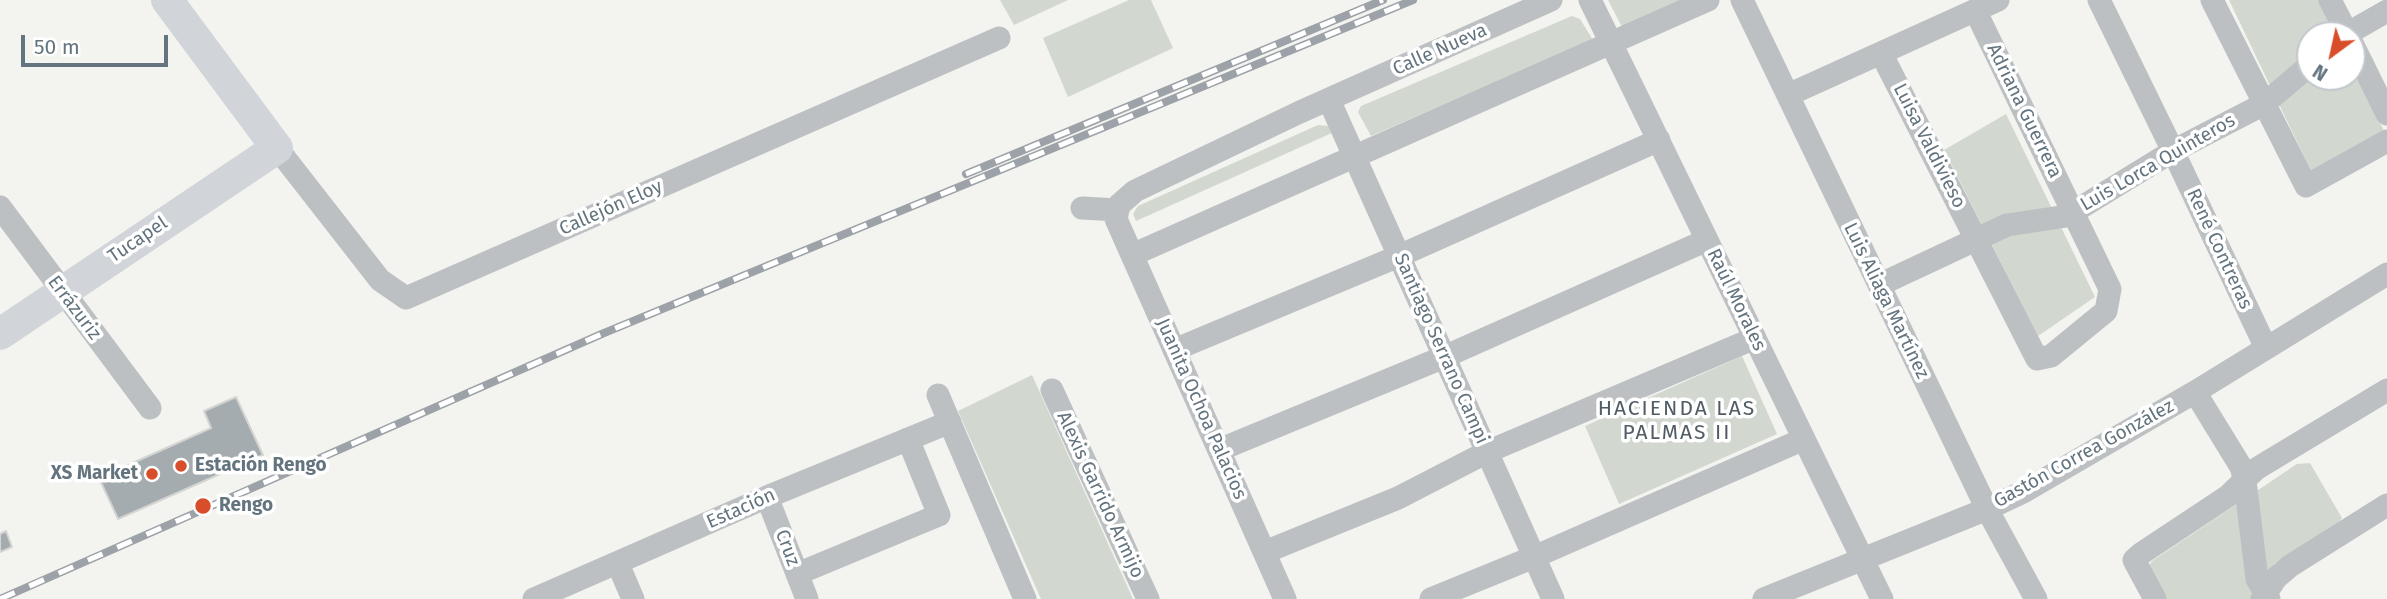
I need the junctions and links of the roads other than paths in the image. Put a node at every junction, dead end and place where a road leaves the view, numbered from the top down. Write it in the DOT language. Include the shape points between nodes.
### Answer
graph roads {
  1 [pos="167,0"];
  2 [pos="1551,0"];
  3 [pos="1590,0"];
  4 [pos="1708,0"];
  5 [pos="1742,0"];
  6 [pos="1998,0"];
  7 [pos="2099,0"];
  8 [pos="2212,0"];
  9 [pos="2330,0"];
  10 [pos="1975,10"];
  11 [pos="2387,12"];
  12 [pos="2340,21"];
  13 [pos="2366,25"];
  14 [pos="999,38"];
  15 [pos="1611,43"];
  16 [pos="1881,53"];
  17 [pos="2366,72"];
  18 [pos="2296,77"];
  19 [pos="1788,95"];
  20 [pos="1329,100"];
  21 [pos="2264,104"];
  22 [pos="2387,114"];
  23 [pos="1658,140"];
  24 [pos="2387,141"];
  25 [pos="277,148"];
  26 [pos="2173,150"];
  27 [pos="1354,157"];
  28 [pos="0,207"];
  29 [pos="1082,208"];
  30 [pos="2073,212"];
  31 [pos="1117,214"];
  32 [pos="1707,240"];
  33 [pos="1976,240"];
  34 [pos="1132,255"];
  35 [pos="1399,256"];
  36 [pos="2387,274"];
  37 [pos="1879,285"];
  38 [pos="62,291"];
  39 [pos="0,334"];
  40 [pos="1755,338"];
  41 [pos="2266,348"];
  42 [pos="1174,350"];
  43 [pos="1444,357"];
  44 [pos="1052,390"];
  45 [pos="2387,390"];
  46 [pos="2195,392"];
  47 [pos="938,395"];
  48 [pos="150,408"];
  49 [pos="950,422"];
  50 [pos="908,439"];
  51 [pos="1804,439"];
  52 [pos="1219,450"];
  53 [pos="1487,452"];
  54 [pos="2245,481"];
  55 [pos="767,497"];
  56 [pos="2387,505"];
  57 [pos="1987,509"];
  58 [pos="1265,552"];
  59 [pos="1534,557"];
  60 [pos="1862,559"];
  61 [pos="618,564"];
  62 [pos="797,574"];
  63 [pos="2266,597"];
  64 [pos="534,599"];
  65 [pos="633,599"];
  66 [pos="807,599"];
  67 [pos="1025,599"];
  68 [pos="1148,599"];
  69 [pos="1285,599"];
  70 [pos="1431,599"];
  71 [pos="1553,599"];
  72 [pos="1764,599"];
  73 [pos="1882,599"];
  74 [pos="2036,599"];
  75 [pos="2155,599"];
  1 -- 25 [label="street"];
  2 -- 20 [label="street, Calle Nueva"];
  3 -- 15 [label="street, Raúl Morales"];
  4 -- 15 [label="street"];
  5 -- 19 [label="street, Luis Aliaga Martínez"];
  6 -- 10 [label="street"];
  7 -- 26 [label="street, René Contreras"];
  8 -- 21 [label="street"];
  9 -- 12 [label="street"];
  10 -- 16 [label="street"];
  10 -- 30 [label="street, Adriana Guerrera"];
  11 -- 13 [label="street"];
  14 -- 25 [label="street, Callejón Eloy" via="406,298 380,279"];
  15 -- 23 [label="street, Raúl Morales"];
  15 -- 27 [label="street"];
  16 -- 19 [label="street"];
  16 -- 33 [label="street, Luisa Valdivieso"];
  17 -- 22 [label="street"];
  18 -- 21 [label="street, Luis Lorca Quinteros"];
  19 -- 37 [label="street, Luis Aliaga Martínez"];
  20 -- 27 [label="street, Santiago Serrano Campi"];
  20 -- 31 [label="street, Calle Nueva" via="1135,191 1119,205"];
  21 -- 24 [label="street" via="2306,186"];
  21 -- 26 [label="street, Luis Lorca Quinteros"];
  23 -- 32 [label="street, Raúl Morales"];
  23 -- 35 [label="street"];
  25 -- 38 [label="street, Tucapel"];
  26 -- 30 [label="street, Luis Lorca Quinteros"];
  26 -- 41 [label="street, René Contreras"];
  27 -- 34 [label="street"];
  27 -- 35 [label="street, Santiago Serrano Campi"];
  28 -- 38 [label="street, Errázuriz"];
  29 -- 31 [label="street"];
  30 -- 33 [label="street, Luis Lorca Quinteros" via="2007,225"];
  30 -- 33 [label="street, Adriana Guerrera" via="2110,289 2106,311 2051,356 2037,359"];
  31 -- 34 [label="street, Juanita Ochoa Palacios"];
  32 -- 40 [label="street, Raúl Morales"];
  32 -- 43 [label="street"];
  33 -- 37 [label="street, Luis Lorca Quinteros"];
  34 -- 42 [label="street, Juanita Ochoa Palacios"];
  35 -- 42 [label="street"];
  35 -- 43 [label="street, Santiago Serrano Campi"];
  36 -- 41 [label="street, Gastón Correa González"];
  37 -- 57 [label="street, Luis Aliaga Martínez"];
  38 -- 39 [label="street, Tucapel"];
  38 -- 48 [label="street, Errázuriz"];
  40 -- 51 [label="street, Raúl Morales"];
  40 -- 53 [label="street"];
  41 -- 46 [label="street, Gastón Correa González"];
  42 -- 52 [label="street, Juanita Ochoa Palacios"];
  43 -- 52 [label="street"];
  43 -- 53 [label="street, Santiago Serrano Campi"];
  44 -- 68 [label="street, Alexis Garrido Armijo"];
  45 -- 54 [label="street" via="2256,468"];
  46 -- 54 [label="street"];
  46 -- 57 [label="street, Gastón Correa González"];
  47 -- 49 [label="street"];
  49 -- 50 [label="street, Estación"];
  49 -- 67 [label="street"];
  50 -- 55 [label="street, Estación"];
  50 -- 62 [label="street" via="940,515"];
  51 -- 59 [label="street"];
  51 -- 60 [label="street, Raúl Morales"];
  52 -- 58 [label="street, Juanita Ochoa Palacios"];
  53 -- 58 [label="street" via="1398,498"];
  53 -- 59 [label="street, Santiago Serrano Campi"];
  54 -- 63 [label="street" via="2257,579"];
  54 -- 75 [label="street" via="2134,560"];
  55 -- 61 [label="street, Estación"];
  55 -- 62 [label="street, Cruz"];
  56 -- 63 [label="street" via="2290,566 2276,578"];
  57 -- 60 [label="street, Gastón Correa González"];
  57 -- 74 [label="street, Luis Aliaga Martínez"];
  58 -- 69 [label="street, Juanita Ochoa Palacios"];
  59 -- 70 [label="street"];
  59 -- 71 [label="street, Santiago Serrano Campi"];
  60 -- 72 [label="street, Gastón Correa González"];
  60 -- 73 [label="street, Raúl Morales"];
  61 -- 64 [label="street, Estación"];
  61 -- 65 [label="street"];
  62 -- 66 [label="street, Cruz"];
}
